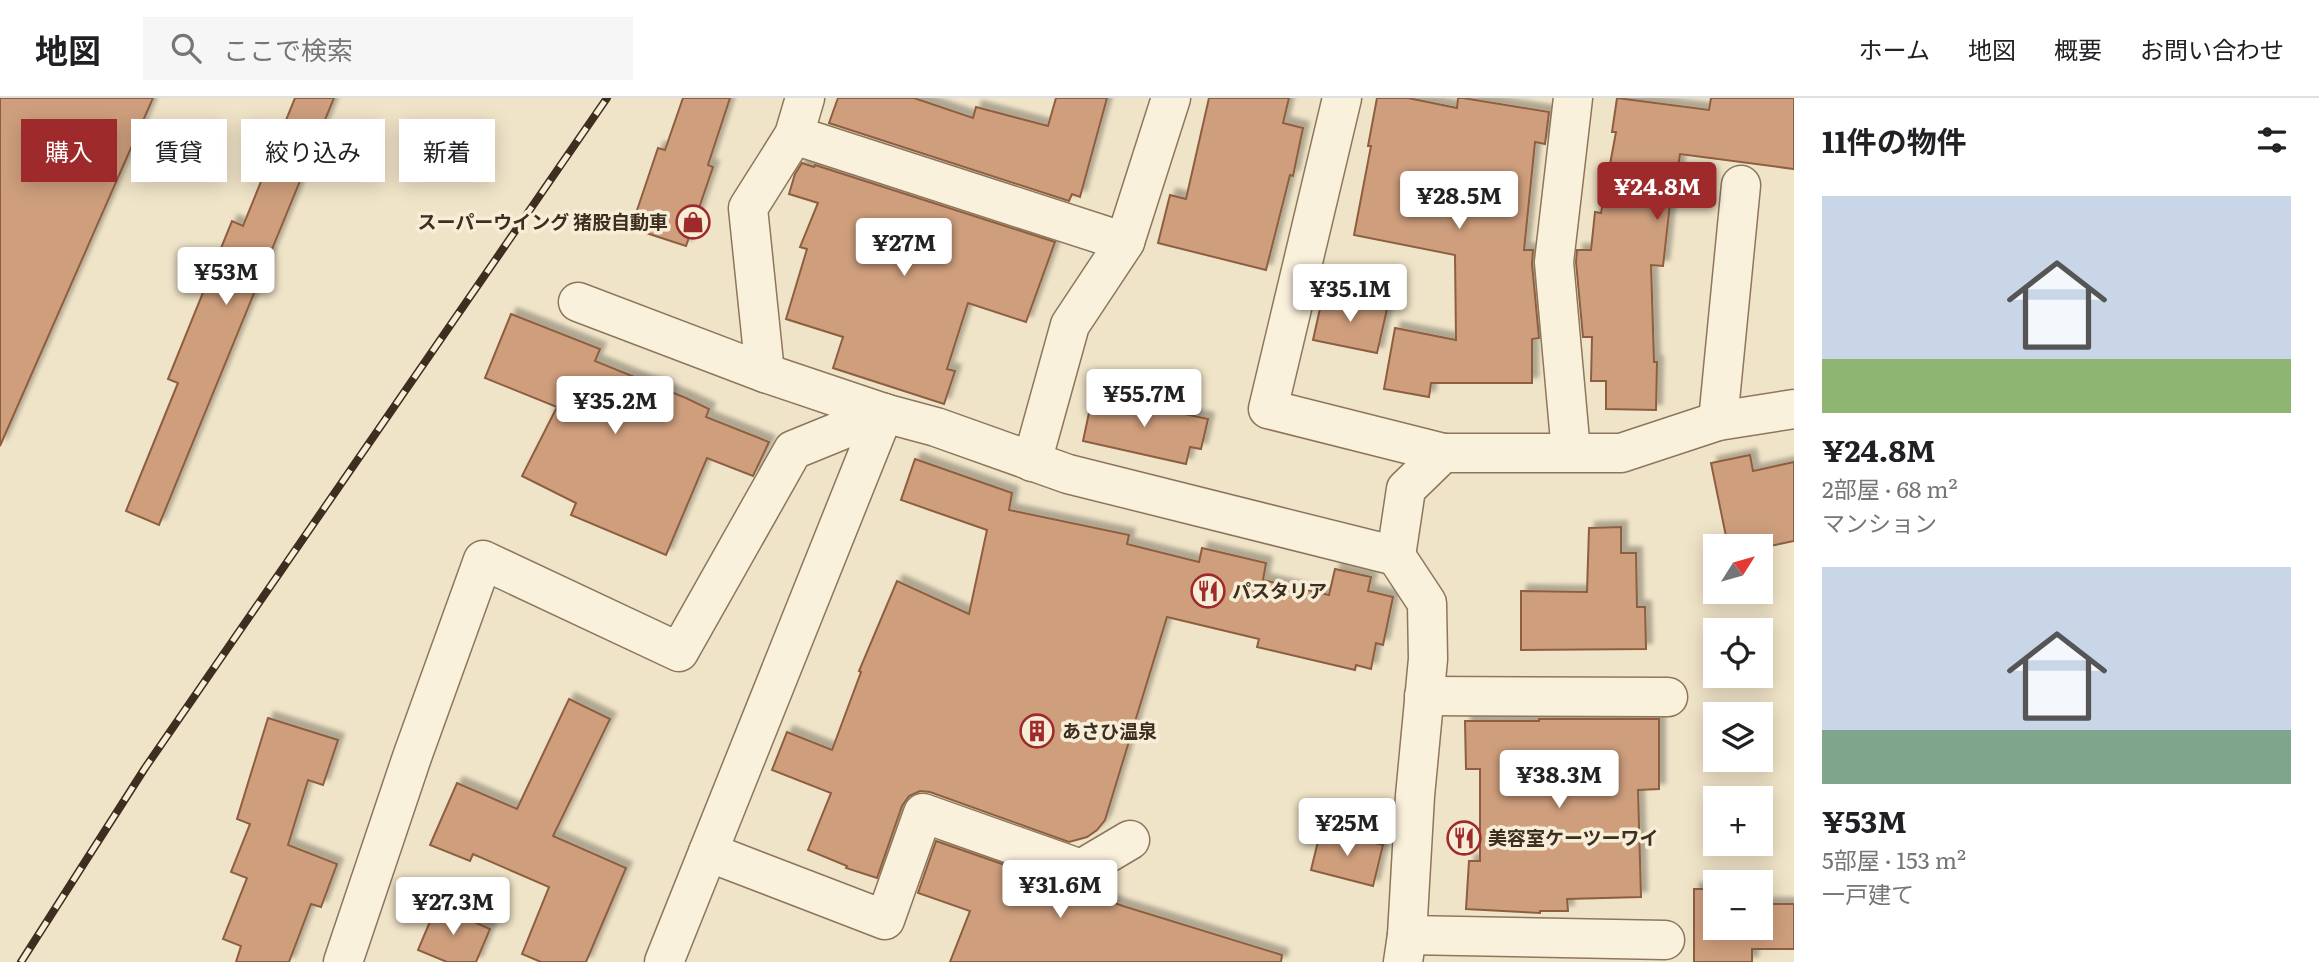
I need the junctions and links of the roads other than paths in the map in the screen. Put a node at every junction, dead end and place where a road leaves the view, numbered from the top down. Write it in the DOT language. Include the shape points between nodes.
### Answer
graph roads {
  1 [pos="805,98"];
  2 [pos="1171,98"];
  3 [pos="1342,98"];
  4 [pos="1573,98"];
  5 [pos="794,135"];
  6 [pos="1741,185"];
  7 [pos="1125,242"];
  8 [pos="578,302"];
  9 [pos="765,373"];
  10 [pos="1794,409"];
  11 [pos="884,412"];
  12 [pos="1718,421"];
  13 [pos="1570,452"];
  14 [pos="1443,453"];
  15 [pos="1032,462"];
  16 [pos="1396,556"];
  17 [pos="1424,696"];
  18 [pos="1668,697"];
  19 [pos="1129,840"];
  20 [pos="708,852"];
  21 [pos="1665,940"];
  22 [pos="1405,948"];
  23 [pos="343,962"];
  24 [pos="664,962"];
  1 -- 5 [label="street"];
  2 -- 7 [label="street"];
  3 -- 14 [label="street" via="1268,409"];
  4 -- 13 [label="street" via="1554,262"];
  5 -- 7 [label="street"];
  5 -- 9 [label="street" via="748,208"];
  6 -- 12 [label="street"];
  7 -- 15 [label="street" via="1070,325"];
  8 -- 9 [label="street"];
  9 -- 11 [label="street"];
  10 -- 12 [label="street"];
  11 -- 15 [label="street"];
  11 -- 20 [label="street"];
  11 -- 23 [label="street" via="793,450 679,652 483,560"];
  12 -- 13 [label="street" via="1621,453"];
  13 -- 14 [label="street"];
  14 -- 16 [label="street" via="1406,489"];
  15 -- 16 [label="street"];
  16 -- 17 [label="street" via="1427,603"];
  17 -- 18 [label="street"];
  17 -- 22 [label="street"];
  19 -- 20 [label="street" via="1081,869 923,813 885,920"];
  20 -- 24 [label="street"];
  21 -- 22 [label="street"];
}
